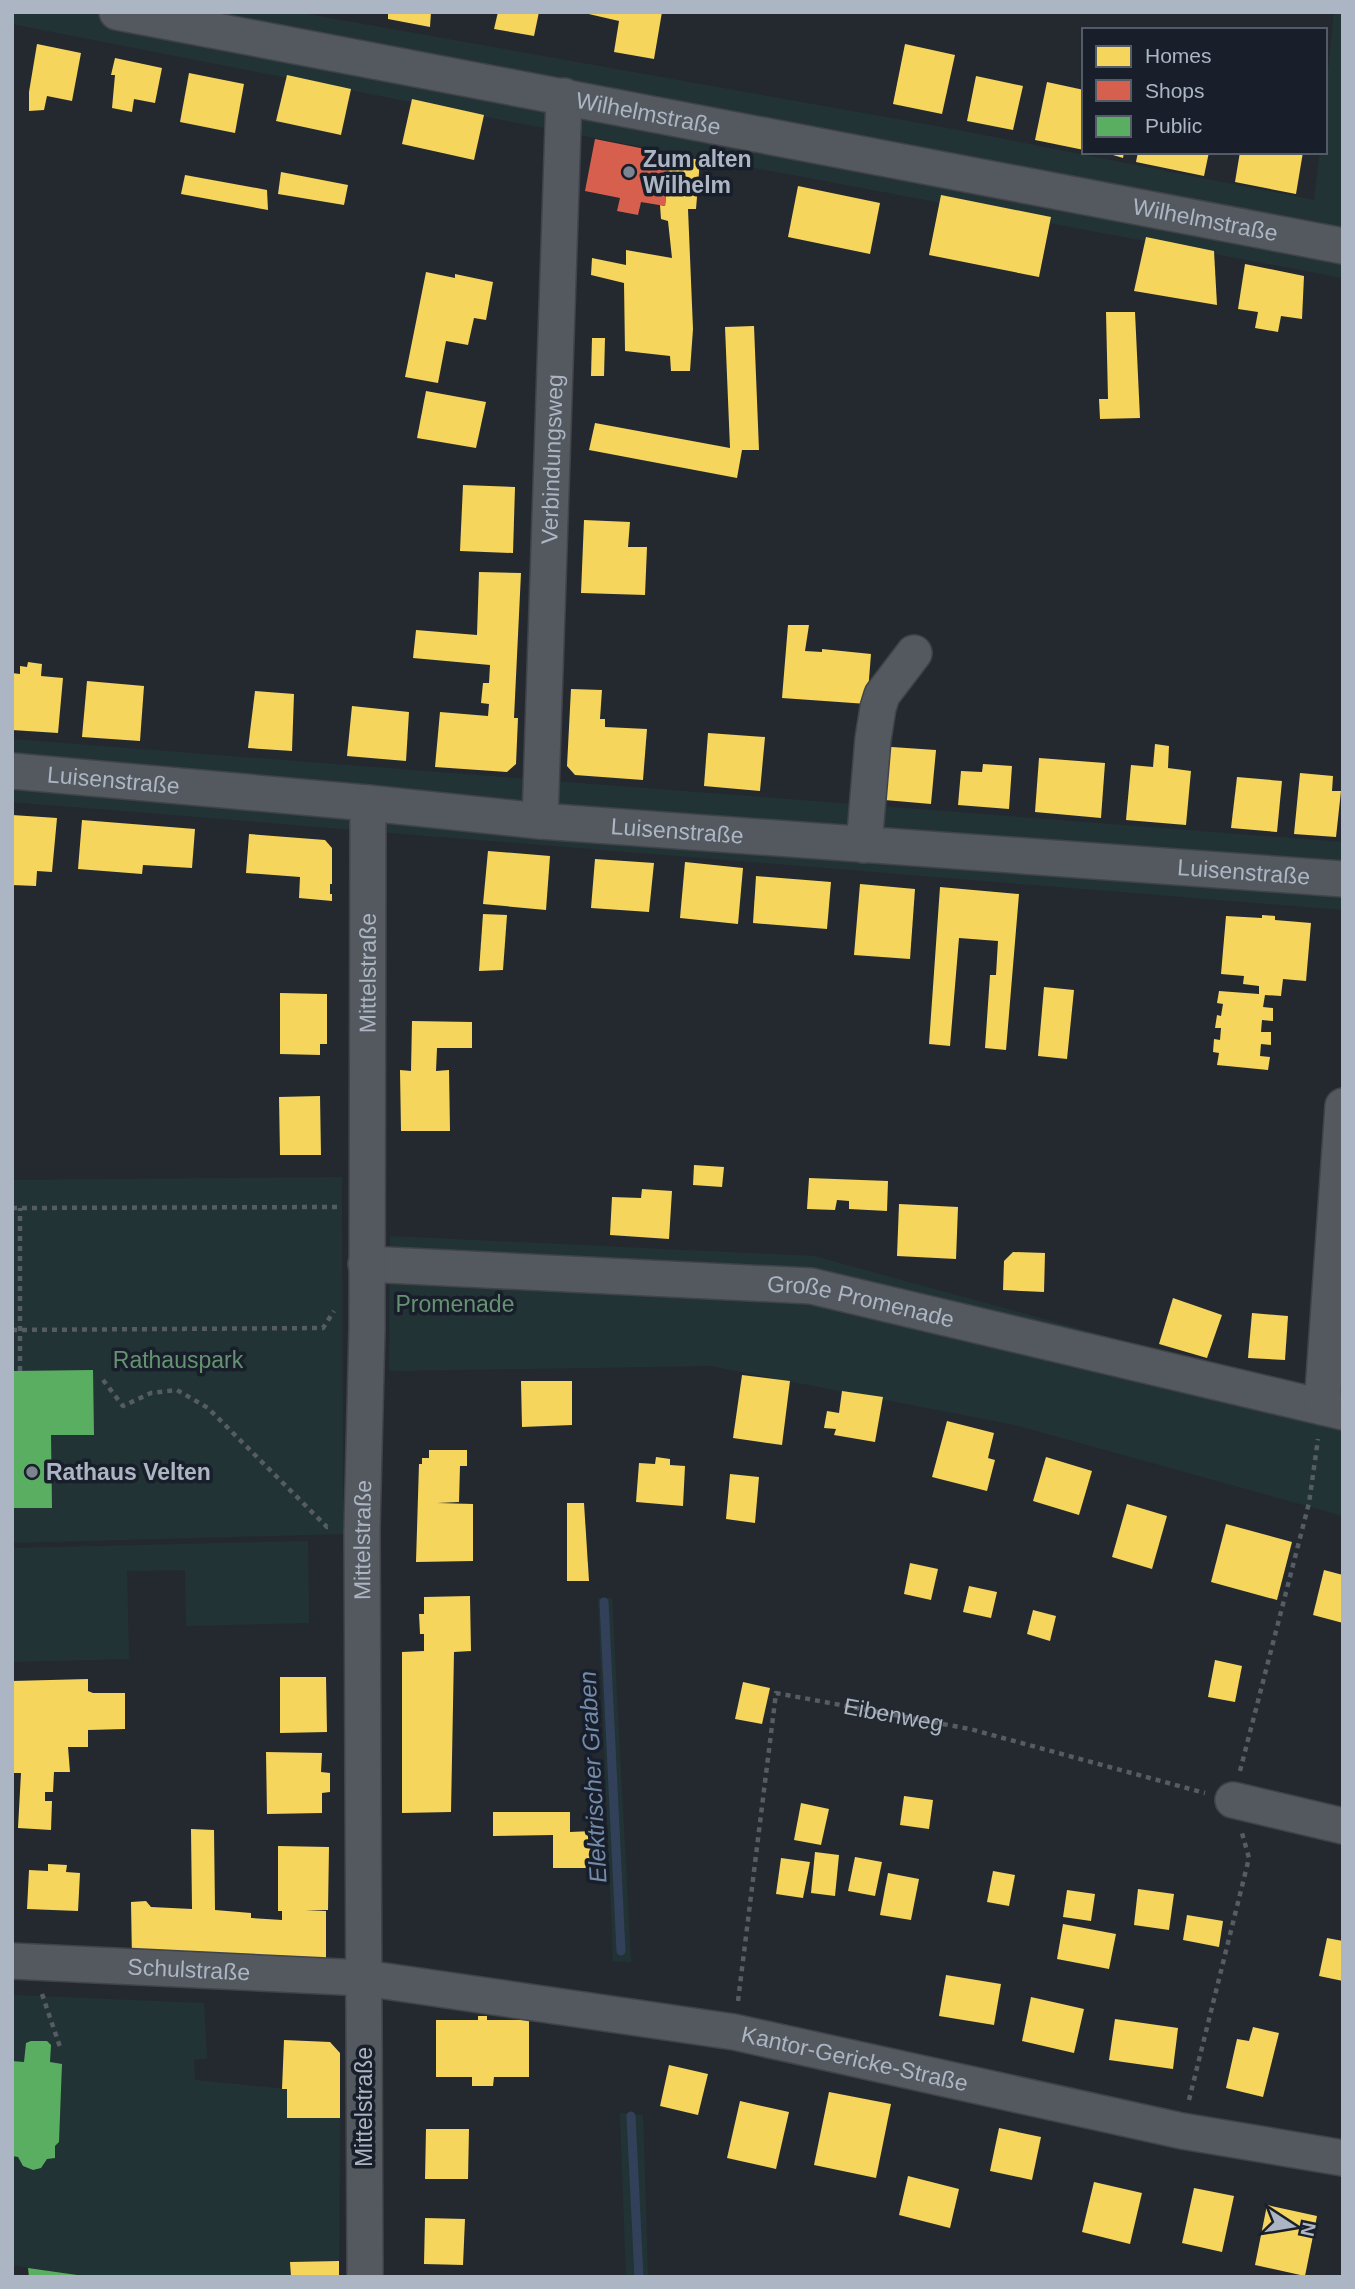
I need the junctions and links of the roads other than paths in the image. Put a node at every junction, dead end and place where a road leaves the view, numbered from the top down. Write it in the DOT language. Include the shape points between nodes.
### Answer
graph roads {
  1 [pos="117,12"];
  2 [pos="260,25"];
  3 [pos="564,96"];
  4 [pos="1343,246"];
  5 [pos="914,653"];
  6 [pos="12,771"];
  7 [pos="368,803"];
  8 [pos="540,821"];
  9 [pos="864,845"];
  10 [pos="1343,879"];
  11 [pos="1343,1106"];
  12 [pos="366,1280"];
  13 [pos="1333,1409"];
  14 [pos="1233,1800"];
  15 [pos="1343,1826"];
  16 [pos="25,1961"];
  17 [pos="364,1978"];
  18 [pos="1343,2158"];
  19 [pos="365,2277"];
  1 -- 2 [label="street, Wilhelmstraße"];
  2 -- 3 [label="street, Wilhelmstraße"];
  3 -- 4 [label="street, Wilhelmstraße"];
  3 -- 8 [label="street, Verbindungsweg"];
  5 -- 9 [label="street" via="882,695 878,708"];
  6 -- 7 [label="street, Luisenstraße"];
  7 -- 8 [label="street, Luisenstraße"];
  7 -- 12 [label="street, Mittelstraße"];
  8 -- 9 [label="street, Luisenstraße"];
  9 -- 10 [label="street, Luisenstraße"];
  11 -- 13 [label="street"];
  12 -- 13 [label="street, Große Promenade" via="811,1286"];
  12 -- 17 [label="street, Mittelstraße"];
  14 -- 15 [label="street"];
  16 -- 17 [label="street, Schulstraße"];
  17 -- 18 [label="street, Kantor-Gericke-Straße" via="734,2032 1182,2131"];
  17 -- 19 [label="street, Mittelstraße"];
}
